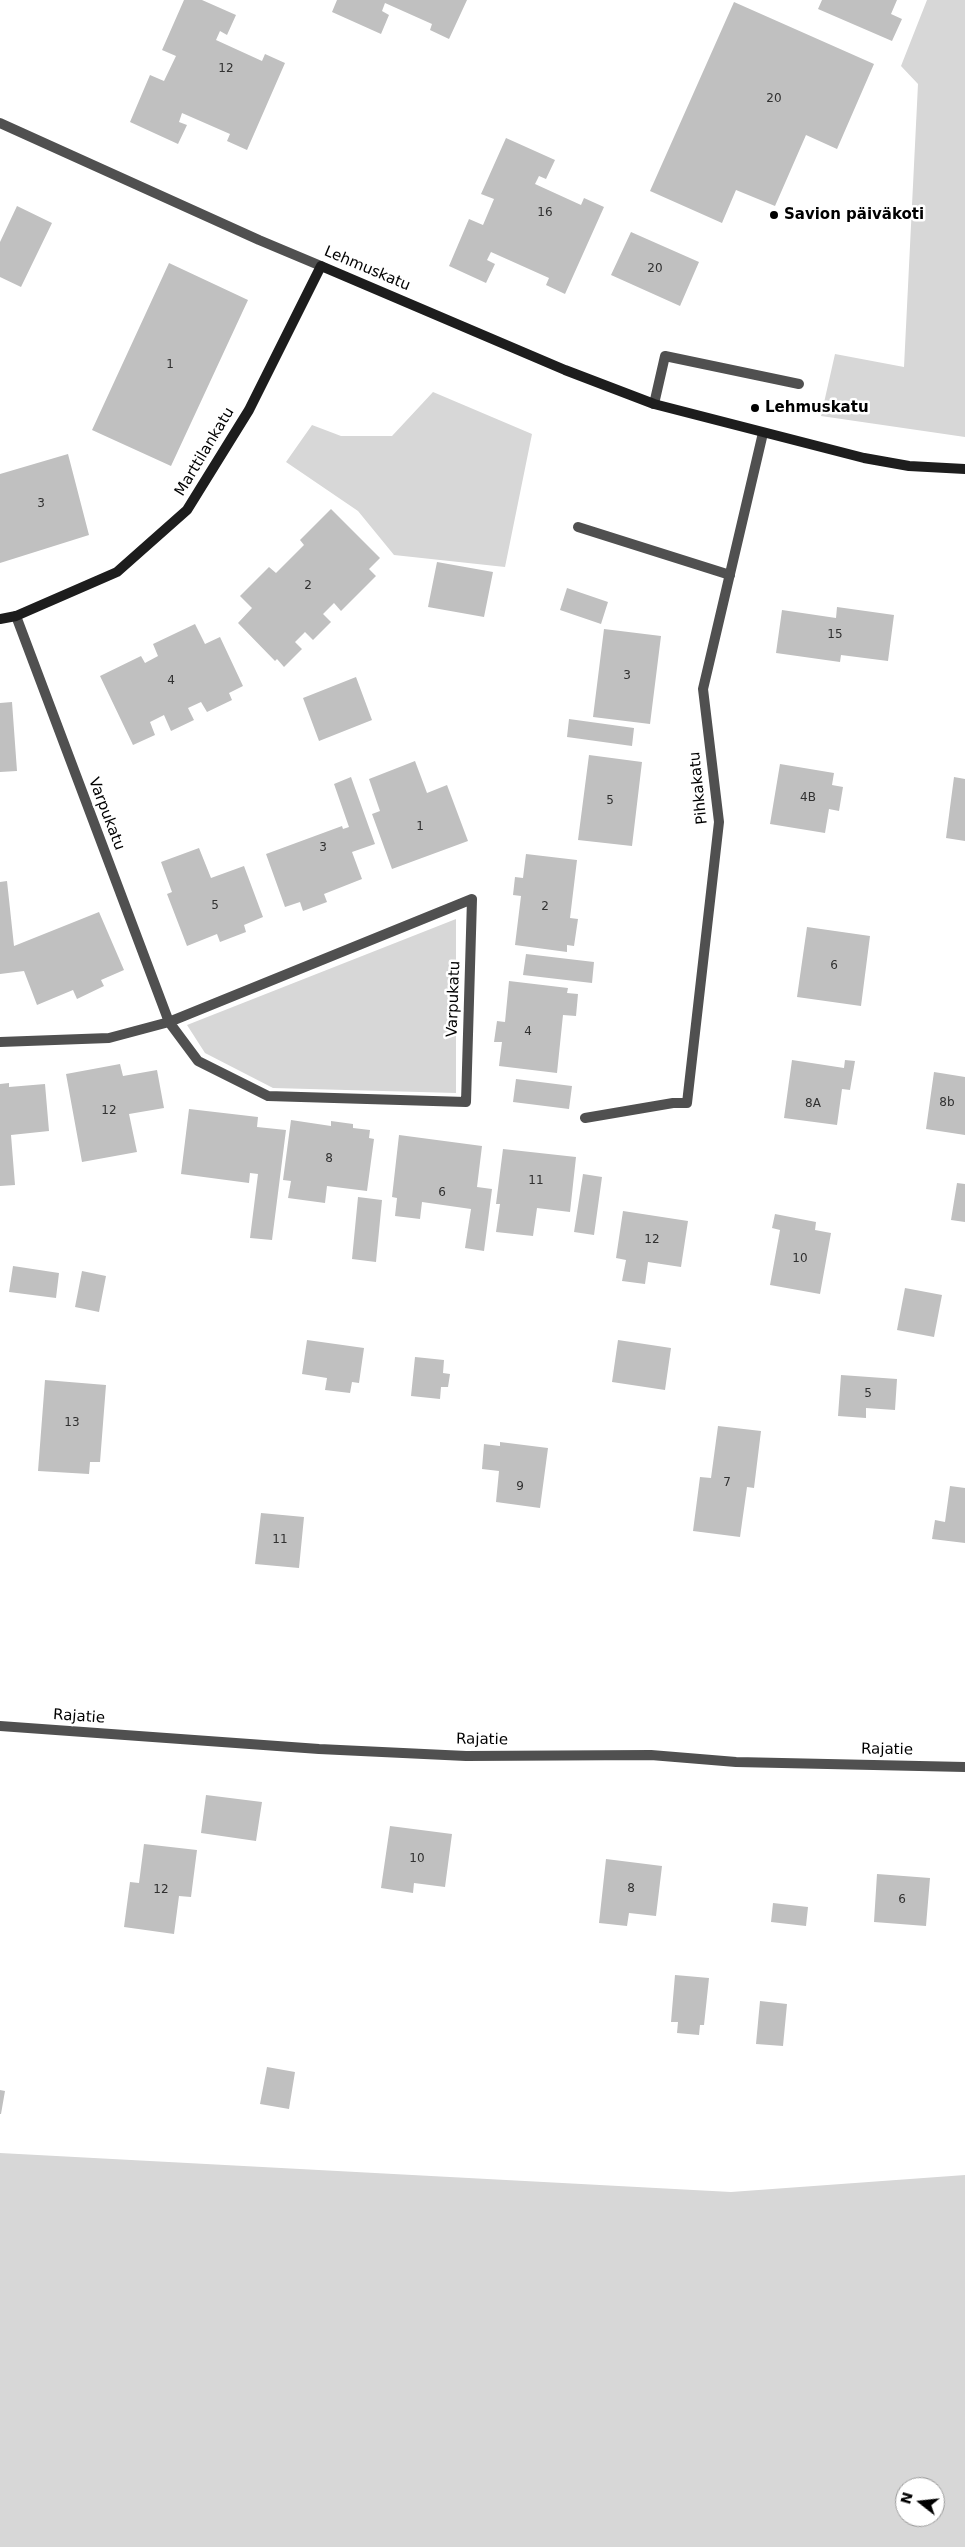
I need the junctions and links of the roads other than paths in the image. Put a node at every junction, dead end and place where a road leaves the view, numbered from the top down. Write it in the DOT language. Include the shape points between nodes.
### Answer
graph roads {
  1 [pos="0,123"];
  2 [pos="321,266"];
  3 [pos="799,384"];
  4 [pos="654,404"];
  5 [pos="763,433"];
  6 [pos="965,469"];
  7 [pos="578,527"];
  8 [pos="730,575"];
  9 [pos="16,616"];
  10 [pos="0,619"];
  11 [pos="169,1022"];
  12 [pos="0,1042"];
  13 [pos="585,1118"];
  14 [pos="0,1726"];
  15 [pos="965,1767"];
  1 -- 2 [label="street, Lehmuskatu"];
  2 -- 4 [label="street, Lehmuskatu" via="565,370"];
  2 -- 9 [label="street, Marttilankatu" via="249,410 187,510 117,572"];
  3 -- 4 [label="street" via="665,356"];
  4 -- 5 [label="street, Lehmuskatu"];
  5 -- 6 [label="street, Lehmuskatu" via="864,458 909,466"];
  5 -- 8 [label="street, Pihkakatu"];
  7 -- 8 [label="street"];
  8 -- 13 [label="street, Pihkakatu" via="703,689 719,822 687,1103"];
  9 -- 10 [label="street, Marttilankatu"];
  9 -- 11 [label="street, Varpukatu"];
  11 -- 11 [label="street, Varpukatu" via="198,1061 268,1096 466,1102 472,899"];
  11 -- 12 [label="street, Varpukatu" via="109,1038"];
  14 -- 15 [label="street, Rajatie" via="456,1755 651,1755 736,1762"];
}
